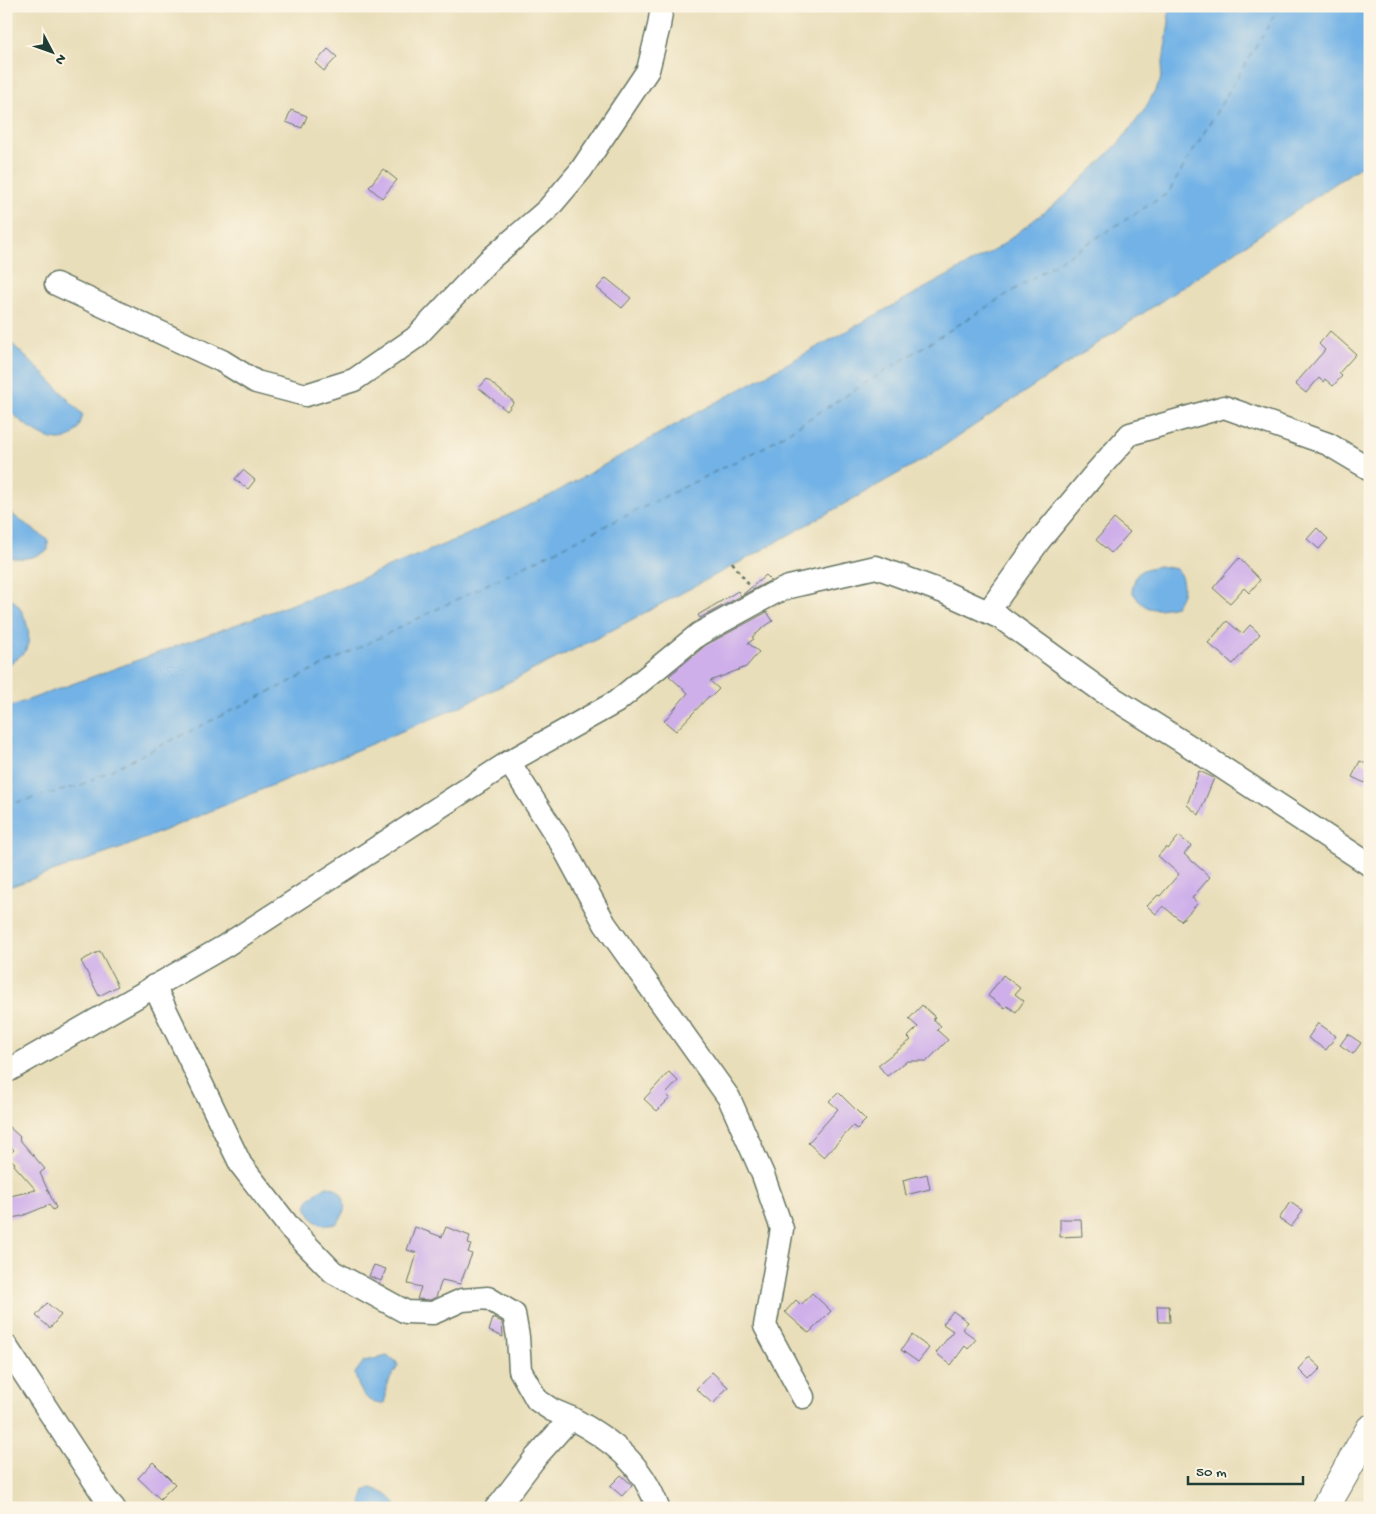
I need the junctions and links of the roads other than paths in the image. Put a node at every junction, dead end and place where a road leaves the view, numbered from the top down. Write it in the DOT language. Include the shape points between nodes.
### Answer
graph roads {
  1 [pos="662,6"];
  2 [pos="56,284"];
  3 [pos="1370,469"];
  4 [pos="988,612"];
  5 [pos="509,762"];
  6 [pos="1370,865"];
  7 [pos="154,986"];
  8 [pos="6,1072"];
  9 [pos="6,1346"];
  10 [pos="802,1398"];
  11 [pos="572,1418"];
  12 [pos="1370,1429"];
  13 [pos="114,1508"];
  14 [pos="496,1508"];
  15 [pos="658,1508"];
  16 [pos="1325,1508"];
  1 -- 2 [label="street" via="648,70 581,170 547,210 488,261 415,338 354,380 306,395 256,382 222,361"];
  3 -- 4 [label="street" via="1328,444 1224,407 1130,434 1039,541"];
  4 -- 5 [label="street" via="876,567 789,587 699,634 616,702"];
  4 -- 6 [label="street" via="1102,691"];
  5 -- 7 [label="street" via="225,946"];
  5 -- 10 [label="street" via="561,843 605,924 729,1098 782,1229 765,1326"];
  7 -- 8 [label="street"];
  7 -- 11 [label="street" via="241,1165 290,1228 333,1272 406,1312 433,1313 462,1300 488,1298 514,1314 520,1370 537,1400"];
  9 -- 13 [label="street"];
  11 -- 14 [label="street"];
  11 -- 15 [label="street" via="598,1433 631,1460"];
  12 -- 16 [label="main road"];
}
